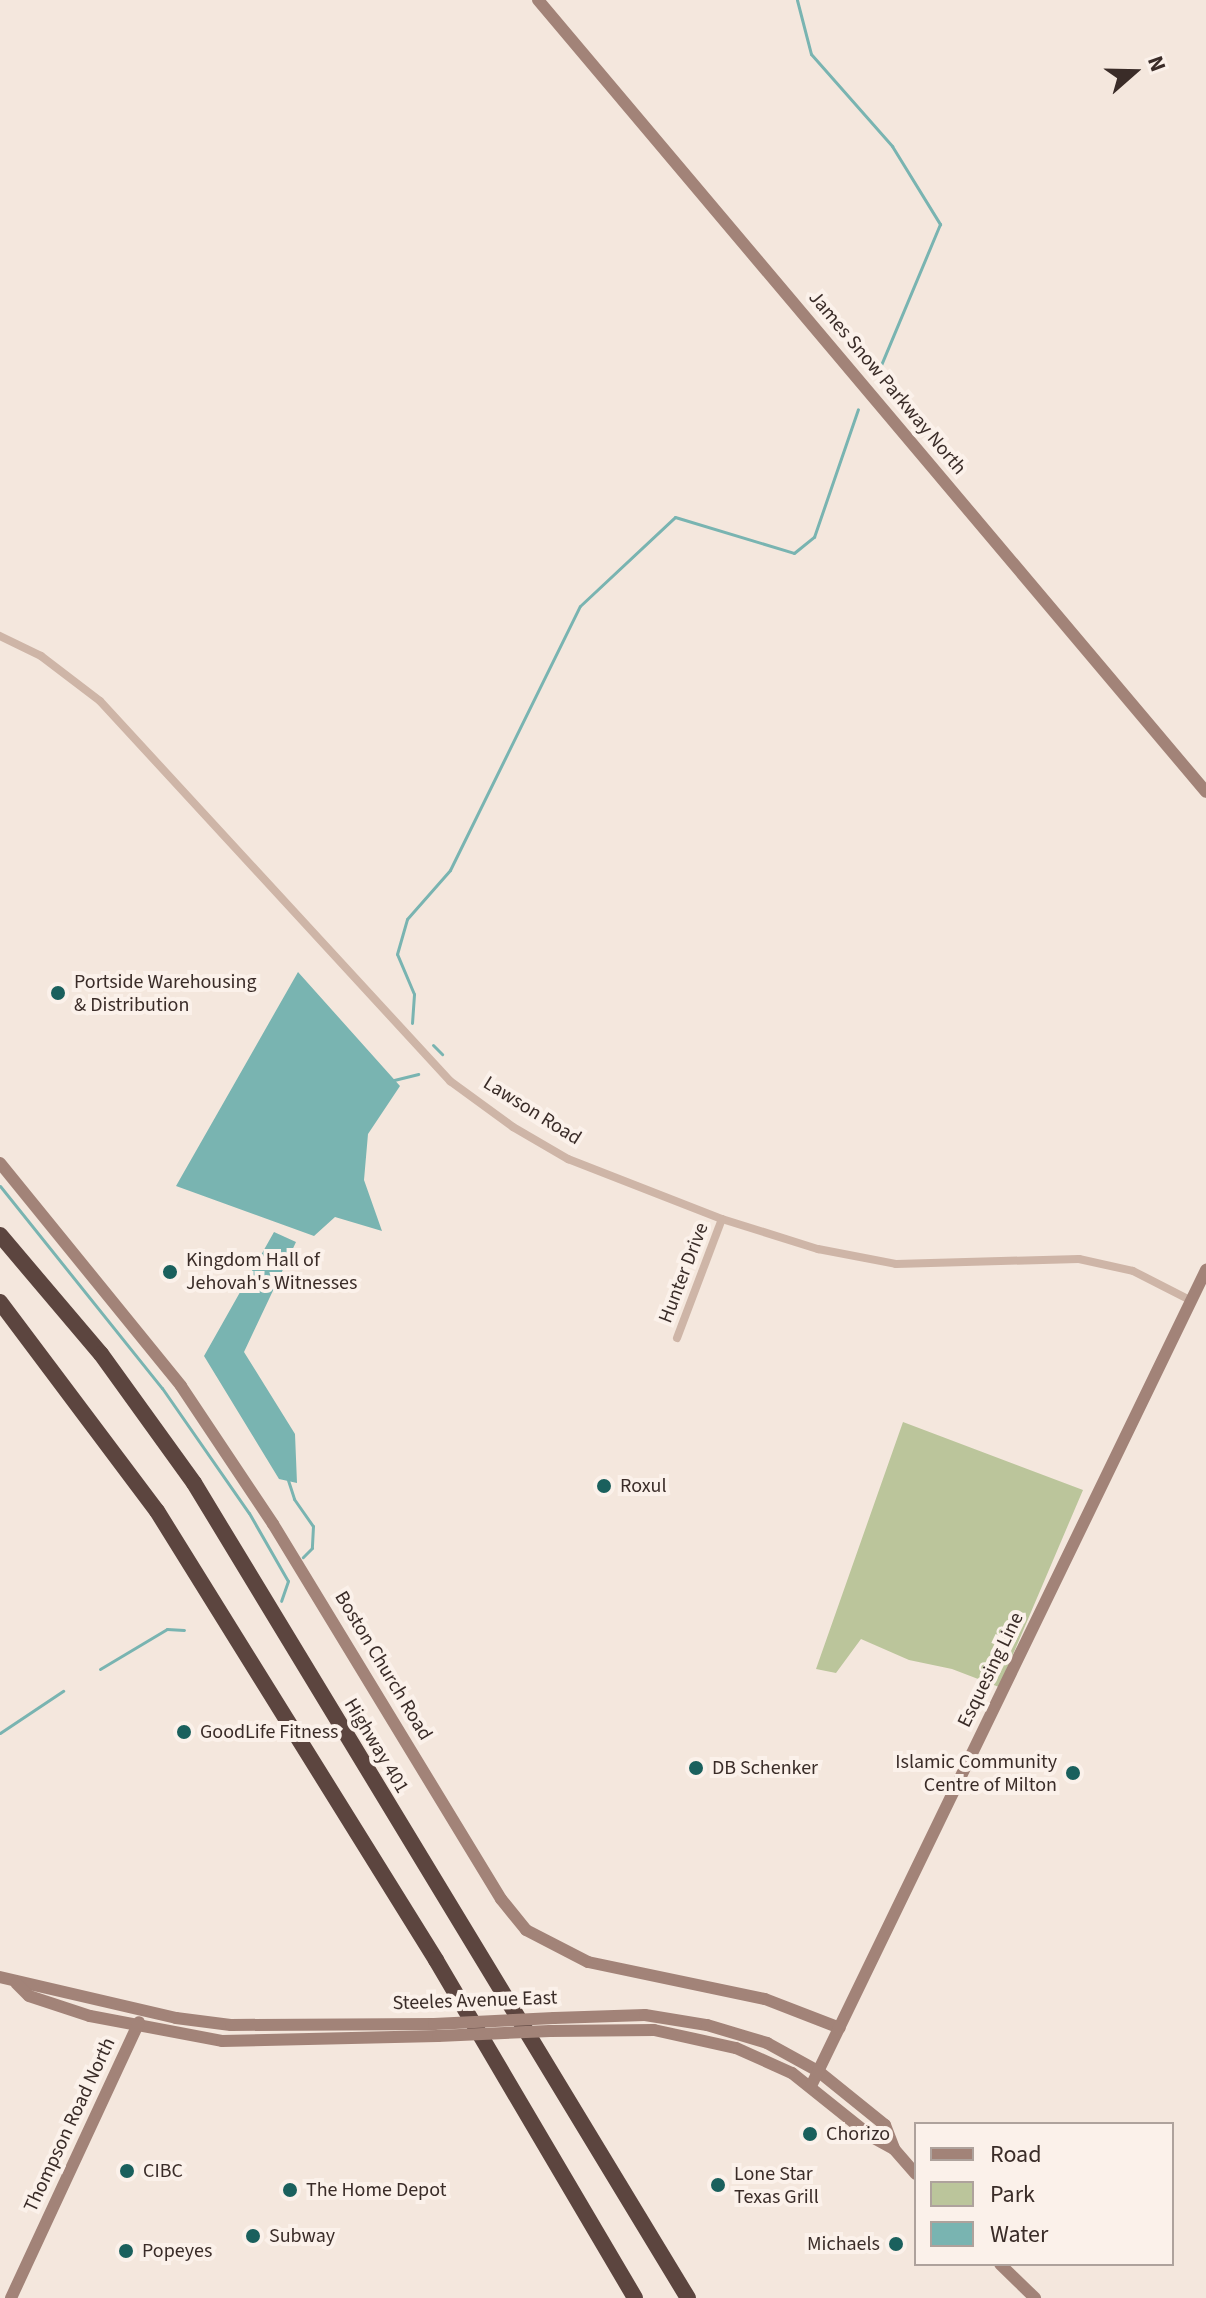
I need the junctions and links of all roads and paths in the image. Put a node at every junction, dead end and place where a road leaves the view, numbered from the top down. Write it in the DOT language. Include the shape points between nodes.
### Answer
graph roads {
  1 [pos="538,0"];
  2 [pos="0,636"];
  3 [pos="1206,792"];
  4 [pos="0,1163"];
  5 [pos="722,1219"];
  6 [pos="0,1235"];
  7 [pos="1206,1270"];
  8 [pos="1192,1301"];
  9 [pos="0,1302"];
  10 [pos="1206,1307"];
  11 [pos="677,1338"];
  12 [pos="0,1977"];
  13 [pos="16,1983"];
  14 [pos="142,2011"];
  15 [pos="552,2024"];
  16 [pos="137,2026"];
  17 [pos="840,2028"];
  18 [pos="436,2030"];
  19 [pos="818,2071"];
  20 [pos="811,2086"];
  21 [pos="894,2149"];
  22 [pos="914,2172"];
  23 [pos="1002,2266"];
  24 [pos="11,2298"];
  25 [pos="635,2298"];
  26 [pos="688,2298"];
  27 [pos="1035,2298"];
  1 -- 3 [label="main road, James Snow Parkway North"];
  2 -- 5 [label="street, Lawson Road" via="41,656 100,701 450,1081 568,1159"];
  4 -- 17 [label="main road, Boston Church Road" via="181,1386 273,1524 501,1899 526,1930 552,1948 588,1962 765,1999"];
  5 -- 8 [label="street, Lawson Road" via="818,1249 896,1264 1042,1258 1109,1263"];
  5 -- 11 [label="street, Hunter Drive"];
  6 -- 26 [label="highway, Highway 401" via="101,1354 194,1483"];
  7 -- 8 [label="main road, Esquesing Line"];
  8 -- 10 [label="main road, Lawson Road"];
  8 -- 17 [label="main road, Esquesing Line"];
  9 -- 25 [label="highway" via="157,1511 436,1960"];
  12 -- 13 [label="main road, Steeles Avenue East"];
  13 -- 14 [label="main road, Steeles Avenue East" via="33,1982"];
  13 -- 16 [label="main road, Steeles Avenue East" via="29,1996"];
  14 -- 16 [label="main road, Thompson Road North"];
  14 -- 18 [label="main road, Steeles Avenue East" via="231,2025"];
  15 -- 18 [label="main road, Steeles Avenue East, bridge"];
  15 -- 19 [label="main road, Steeles Avenue East" via="645,2015 707,2025 767,2043"];
  15 -- 20 [label="main road, Steeles Avenue East" via="695,2037 771,2062"];
  16 -- 18 [label="main road, Steeles Avenue East" via="238,2041"];
  16 -- 24 [label="main road, Thompson Road North"];
  17 -- 19 [label="main road, Esquesing Line"];
  19 -- 20 [label="main road, Esquesing Line"];
  19 -- 21 [label="main road, Steeles Avenue East" via="885,2125"];
  20 -- 21 [label="main road, Steeles Avenue East"];
  21 -- 22 [label="main road, Steeles Avenue East"];
  23 -- 27 [label="main road"];
}
